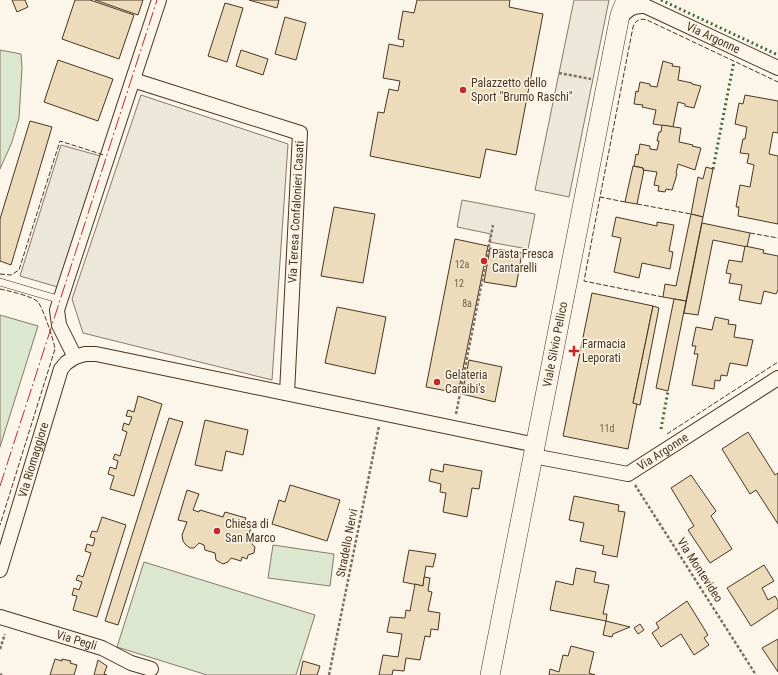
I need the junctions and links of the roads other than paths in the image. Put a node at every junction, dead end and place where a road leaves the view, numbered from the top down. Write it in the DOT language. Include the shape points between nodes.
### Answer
graph roads {
  1 [pos="159,0"];
  2 [pos="643,4"];
  3 [pos="621,10"];
  4 [pos="778,68"];
  5 [pos="133,80"];
  6 [pos="0,282"];
  7 [pos="61,300"];
  8 [pos="75,357"];
  9 [pos="778,378"];
  10 [pos="287,393"];
  11 [pos="534,450"];
  12 [pos="0,570"];
  13 [pos="0,617"];
  14 [pos="151,669"];
  15 [pos="490,675"];
  1 -- 5 [label="street"];
  2 -- 3 [label="street, Via Argonne" via="628,10 622,16"];
  2 -- 4 [label="street, Via Argonne"];
  3 -- 11 [label="main road, Viale Silvio Pellico"];
  5 -- 7 [label="street"];
  5 -- 10 [label="street, Via Teresa Confalonieri Casati" via="300,133"];
  6 -- 7 [label="lane"];
  7 -- 8 [label="street" via="57,310 59,325"];
  8 -- 10 [label="street" via="96,354"];
  8 -- 12 [label="street, Via Riomaggiore" via="61,369"];
  9 -- 11 [label="street, Via Argonne" via="628,474"];
  10 -- 11 [label="street"];
  11 -- 15 [label="main road, Viale Silvio Pellico"];
  13 -- 14 [label="street, Via Pegli" via="102,648 130,663"];
}
